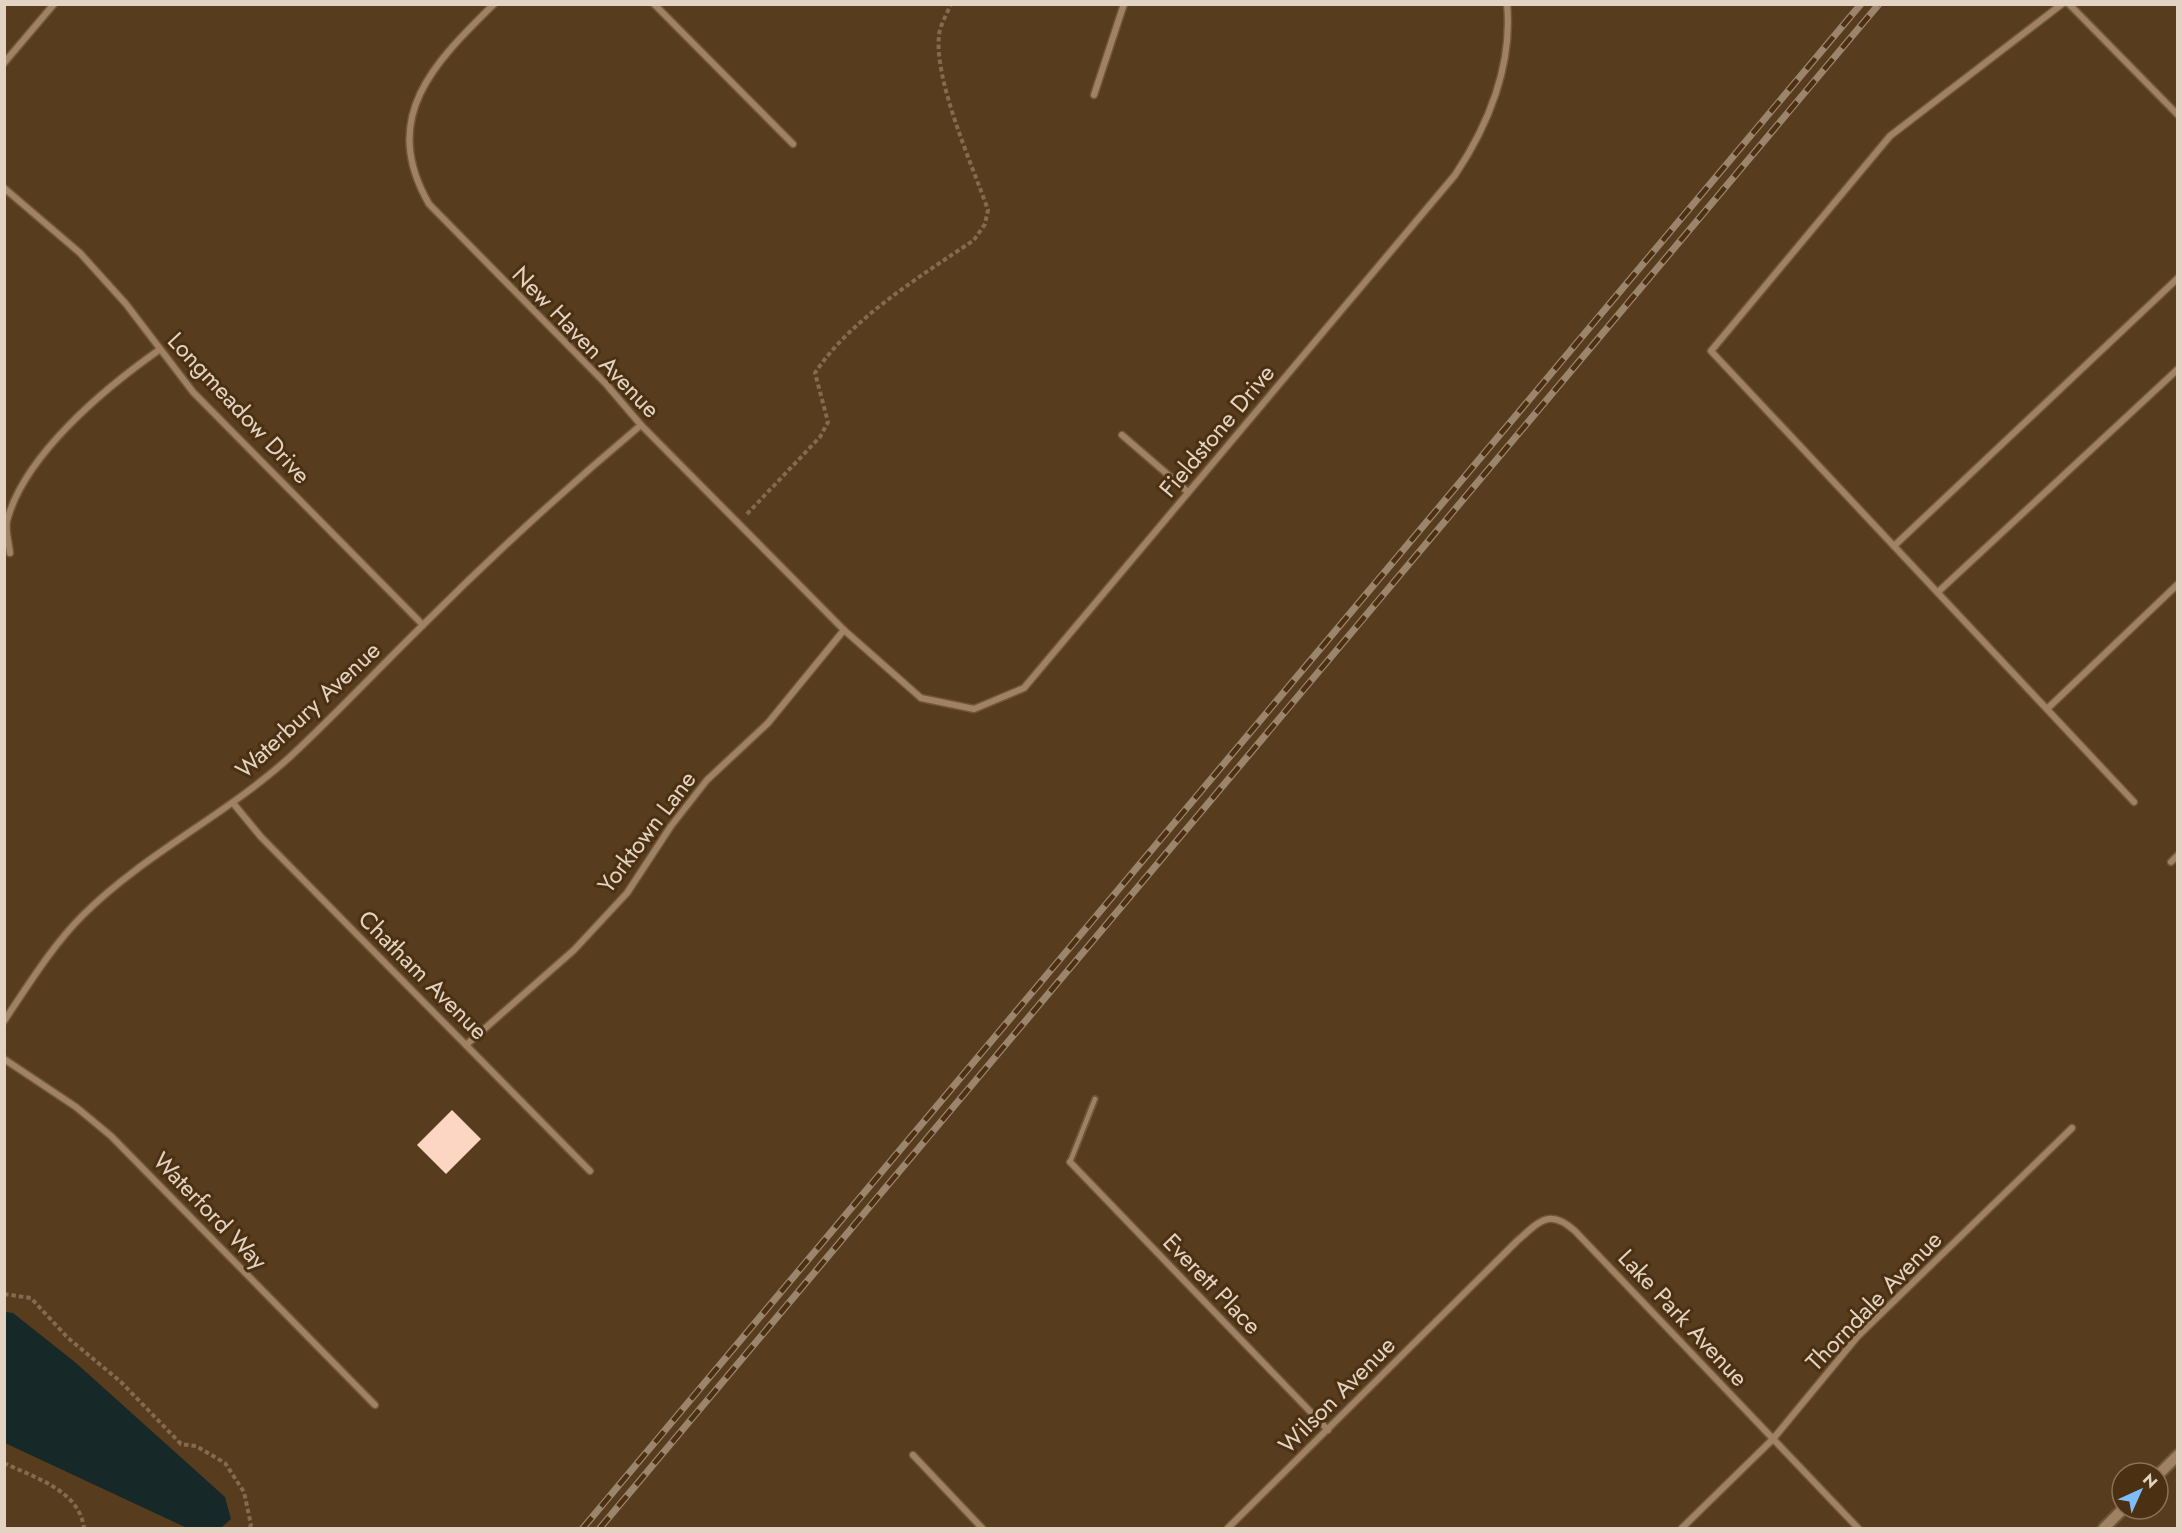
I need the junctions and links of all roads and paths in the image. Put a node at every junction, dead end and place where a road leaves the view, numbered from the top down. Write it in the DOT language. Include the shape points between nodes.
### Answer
graph roads {
  1 [pos="54,4"];
  2 [pos="494,4"];
  3 [pos="654,4"];
  4 [pos="951,4"];
  5 [pos="1124,4"];
  6 [pos="1507,4"];
  7 [pos="2062,4"];
  8 [pos="2069,4"];
  9 [pos="4,63"];
  10 [pos="1094,95"];
  11 [pos="2178,115"];
  12 [pos="793,144"];
  13 [pos="4,189"];
  14 [pos="2178,278"];
  15 [pos="159,350"];
  16 [pos="2178,369"];
  17 [pos="641,425"];
  18 [pos="1122,435"];
  19 [pos="1188,492"];
  20 [pos="738,522"];
  21 [pos="1894,546"];
  22 [pos="10,553"];
  23 [pos="2178,584"];
  24 [pos="1938,592"];
  25 [pos="423,625"];
  26 [pos="844,630"];
  27 [pos="2047,709"];
  28 [pos="2134,802"];
  29 [pos="233,803"];
  30 [pos="2178,855"];
  31 [pos="2171,862"];
  32 [pos="4,1021"];
  33 [pos="466,1044"];
  34 [pos="4,1059"];
  35 [pos="1095,1099"];
  36 [pos="2072,1128"];
  37 [pos="1070,1162"];
  38 [pos="590,1171"];
  39 [pos="1470,1287"];
  40 [pos="4,1294"];
  41 [pos="375,1405"];
  42 [pos="1328,1430"];
  43 [pos="1773,1439"];
  44 [pos="913,1455"];
  45 [pos="4,1464"];
  46 [pos="84,1528"];
  47 [pos="249,1528"];
  48 [pos="982,1528"];
  49 [pos="1228,1528"];
  50 [pos="1682,1528"];
  51 [pos="1858,1528"];
  1 -- 9 [label="street"];
  2 -- 17 [label="street, New Haven Avenue" via="433,68 421,88 410,124 411,162 418,184 449,227 606,384"];
  3 -- 12 [label="street"];
  4 -- 20 [label="path" via="939,32 939,53 948,93 988,210 985,224 974,240 867,318 829,354 815,373 828,422 820,437"];
  5 -- 10 [label="street"];
  6 -- 19 [label="street, Fieldstone Drive" via="1506,45 1496,96 1455,175"];
  7 -- 21 [label="street" via="1890,136 1711,351"];
  8 -- 11 [label="street"];
  13 -- 15 [label="street, Longmeadow Drive" via="80,253 126,304"];
  14 -- 21 [label="street"];
  15 -- 22 [label="street" via="80,413 53,442 18,492 6,523"];
  15 -- 25 [label="street, Longmeadow Drive" via="193,392"];
  16 -- 24 [label="street"];
  17 -- 20 [label="street, New Haven Avenue"];
  17 -- 25 [label="street, Waterbury Avenue" via="587,470"];
  18 -- 19 [label="street"];
  19 -- 26 [label="street, Fieldstone Drive" via="1024,688 974,709 921,698"];
  20 -- 26 [label="street, New Haven Avenue"];
  21 -- 24 [label="street"];
  23 -- 27 [label="street"];
  24 -- 27 [label="street"];
  25 -- 29 [label="street, Waterbury Avenue" via="290,757"];
  26 -- 33 [label="street, Yorktown Lane" via="768,723 707,780 627,893 574,950"];
  27 -- 28 [label="street"];
  29 -- 32 [label="street, Waterbury Avenue" via="167,846 84,914 58,942"];
  29 -- 33 [label="street, Chatham Avenue" via="261,837"];
  30 -- 31 [label="street"];
  33 -- 38 [label="street, Chatham Avenue"];
  34 -- 41 [label="street, Waterford Way" via="76,1107 111,1136"];
  35 -- 37 [label="lane"];
  36 -- 43 [label="street, Thorndale Avenue" via="1858,1336"];
  37 -- 42 [label="street, Everett Place"];
  39 -- 42 [label="street, Wilson Avenue"];
  39 -- 43 [label="street, Lake Park Avenue" via="1541,1220 1563,1220"];
  40 -- 47 [label="path" via="31,1298 181,1444 196,1446 225,1463 244,1492"];
  42 -- 49 [label="street, Wilson Avenue"];
  43 -- 50 [label="street, Thorndale Avenue"];
  43 -- 51 [label="street, Lake Park Avenue"];
  44 -- 48 [label="street"];
  45 -- 46 [label="path" via="72,1500 82,1515"];
}
